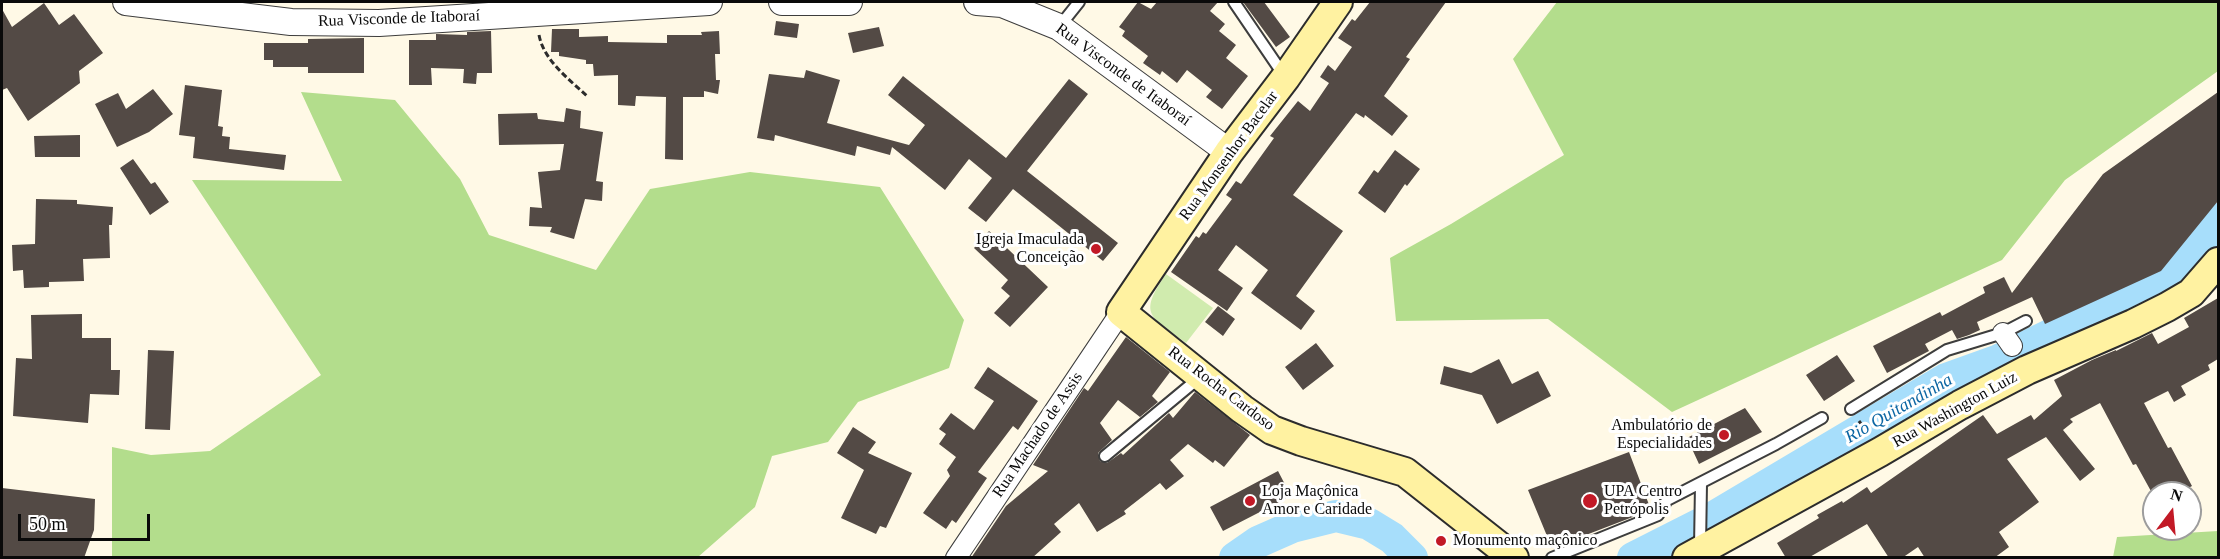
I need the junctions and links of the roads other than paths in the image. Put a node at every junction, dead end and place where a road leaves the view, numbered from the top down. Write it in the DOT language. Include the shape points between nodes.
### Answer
graph roads {
  1 [pos="126,2"];
  2 [pos="710,2"];
  3 [pos="782,2"];
  4 [pos="849,2"];
  5 [pos="977,2"];
  6 [pos="1079,2"];
  7 [pos="1234,2"];
  8 [pos="1338,2"];
  9 [pos="534,7"];
  10 [pos="1059,27"];
  11 [pos="1286,77"];
  12 [pos="1229,152"];
  13 [pos="2218,262"];
  14 [pos="1121,312"];
  15 [pos="2026,321"];
  16 [pos="2016,353"];
  17 [pos="1202,376"];
  18 [pos="1851,409"];
  19 [pos="1822,418"];
  20 [pos="1104,456"];
  21 [pos="1701,484"];
  22 [pos="1693,554"];
  23 [pos="956,558"];
  24 [pos="1514,558"];
  25 [pos="1552,558"];
  1 -- 9 [label="street, Rua Visconde de Itaboraí" via="291,22 379,22"];
  2 -- 9 [label="street, Rua Visconde de Itaboraí"];
  3 -- 4 [label="street"];
  5 -- 10 [label="street, Rua Visconde de Itaboraí" via="1002,4"];
  6 -- 10 [label="lane"];
  7 -- 11 [label="lane"];
  8 -- 11 [label="main road, Rua Monsenhor Bacelar"];
  10 -- 12 [label="street, Rua Visconde de Itaboraí"];
  11 -- 12 [label="main road, Rua Monsenhor Bacelar"];
  12 -- 14 [label="main road, Rua Monsenhor Bacelar"];
  13 -- 16 [label="main road, Rua Washington Luiz" via="2191,293 2133,324"];
  14 -- 17 [label="main road, Rua Rocha Cardoso"];
  14 -- 23 [label="street, Rua Machado de Assis"];
  15 -- 16 [label="lane"];
  16 -- 18 [label="lane" via="1947,350"];
  16 -- 22 [label="main road, Rua Washington Luiz" via="1960,405"];
  17 -- 20 [label="lane"];
  17 -- 24 [label="main road, Rua Rocha Cardoso" via="1272,430 1406,472"];
  19 -- 21 [label="lane"];
  21 -- 22 [label="lane"];
  21 -- 25 [label="lane" via="1667,501 1658,515"];
}
